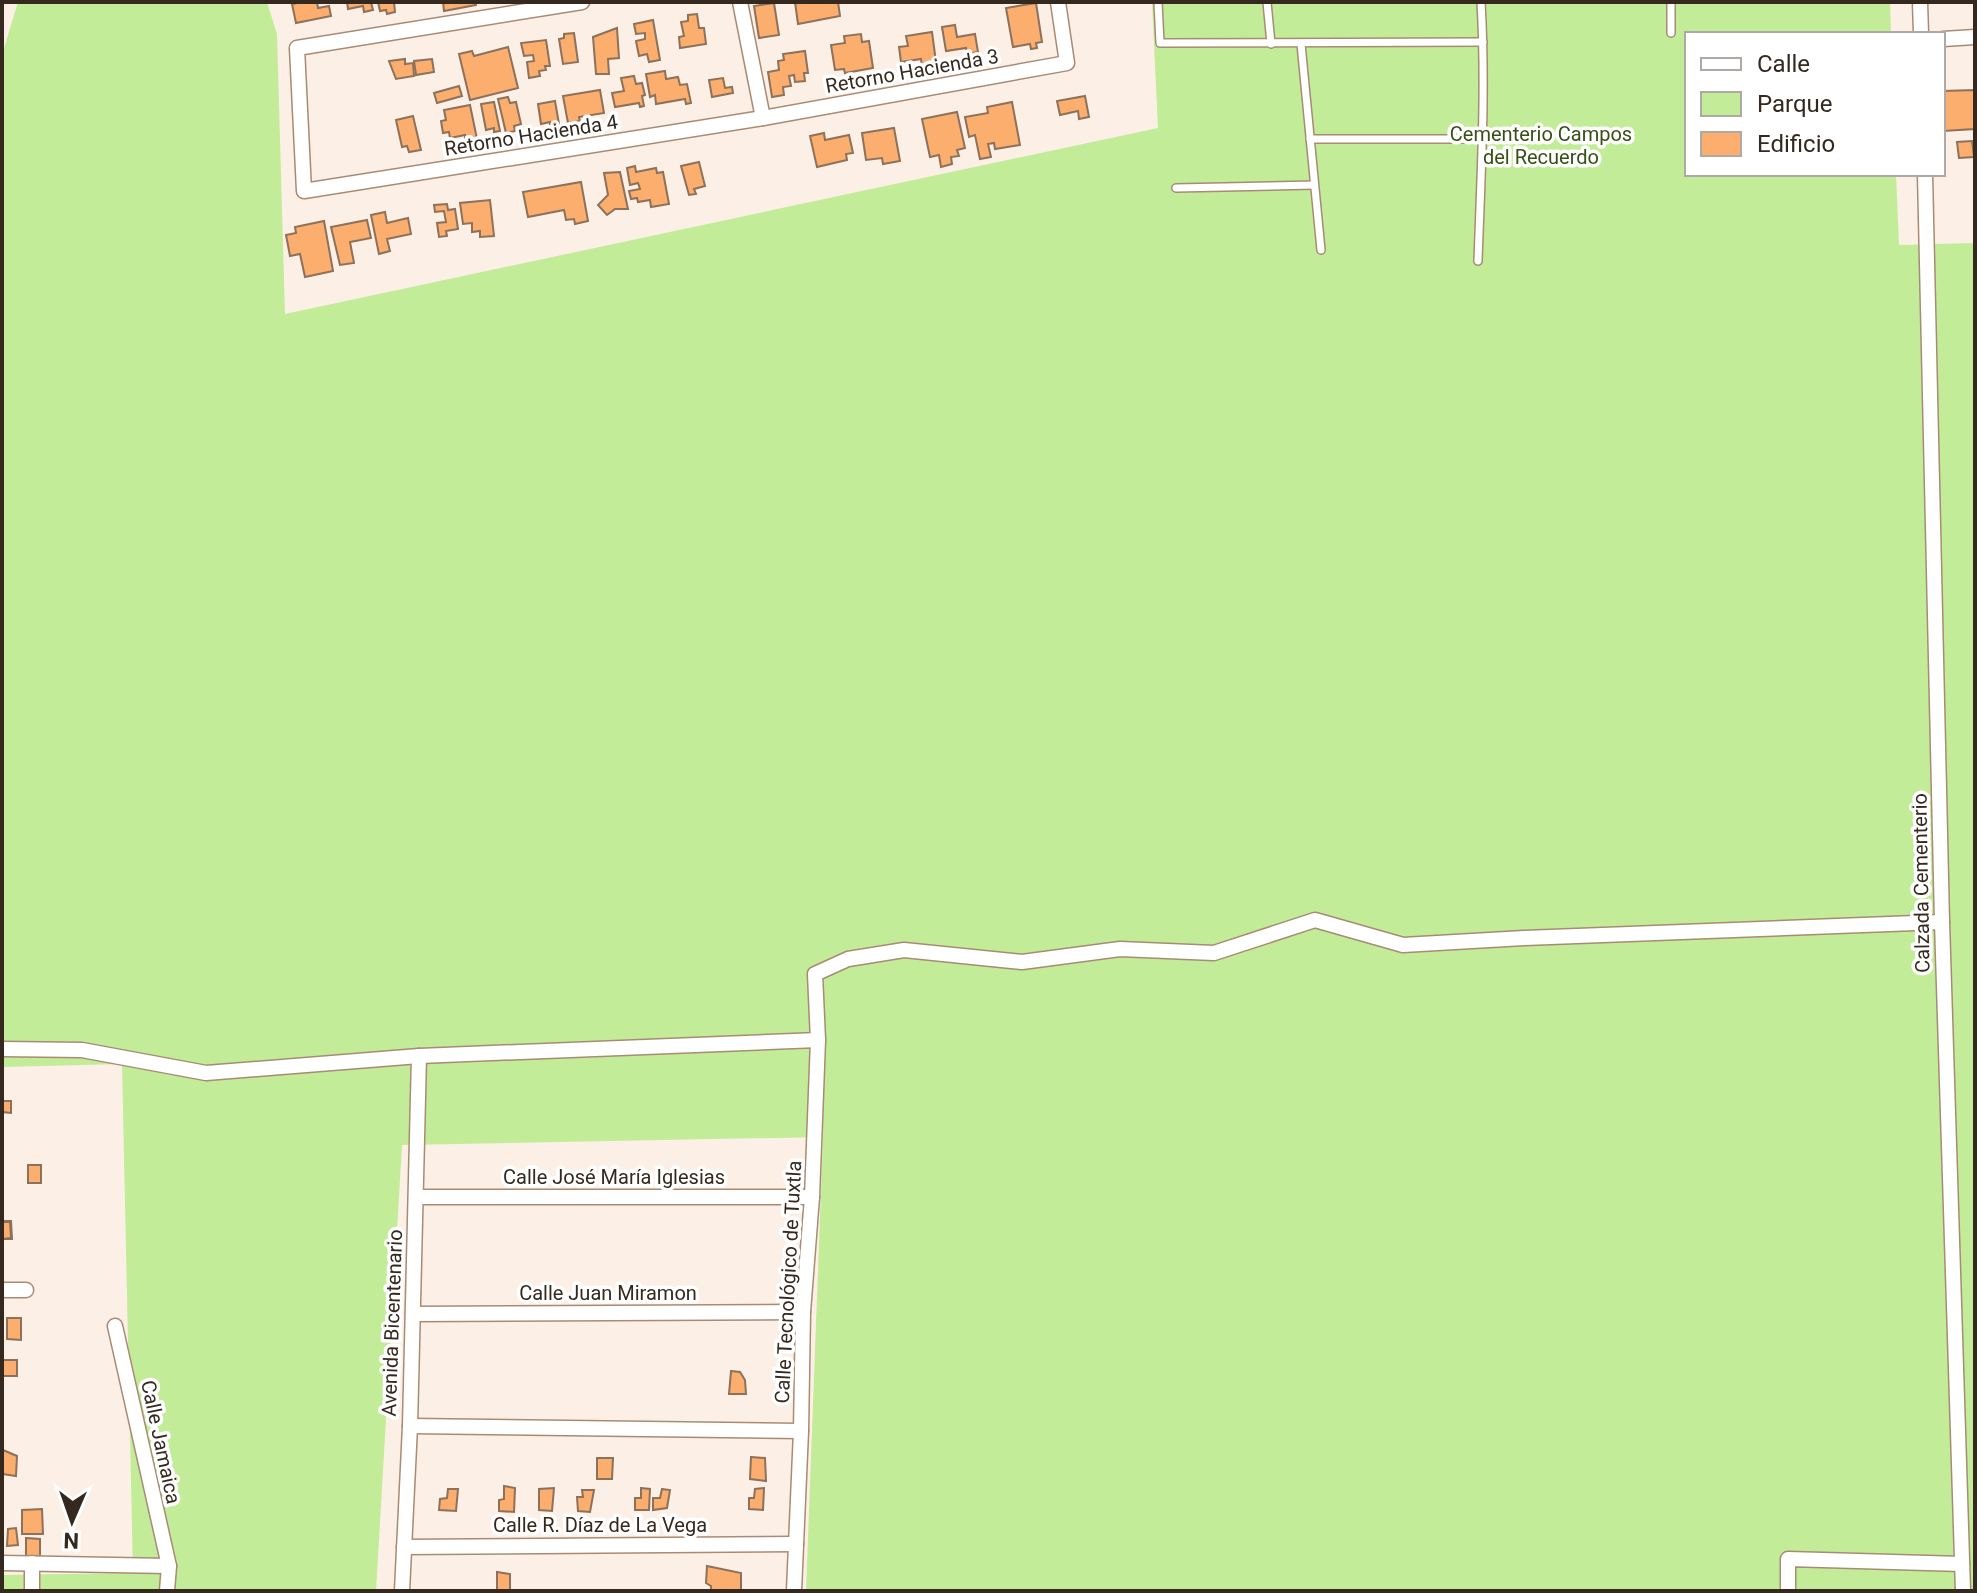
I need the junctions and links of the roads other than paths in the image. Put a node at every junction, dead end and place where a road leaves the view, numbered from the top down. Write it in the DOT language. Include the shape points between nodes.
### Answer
graph roads {
  1 [pos="582,2"];
  2 [pos="740,2"];
  3 [pos="1058,2"];
  4 [pos="1158,2"];
  5 [pos="1267,2"];
  6 [pos="1481,2"];
  7 [pos="1671,2"];
  8 [pos="1920,2"];
  9 [pos="1921,32"];
  10 [pos="1671,33"];
  11 [pos="1975,37"];
  12 [pos="1945,39"];
  13 [pos="1483,42"];
  14 [pos="1271,44"];
  15 [pos="1301,44"];
  16 [pos="763,118"];
  17 [pos="1310,139"];
  18 [pos="1482,139"];
  19 [pos="1925,176"];
  20 [pos="1314,185"];
  21 [pos="1176,188"];
  22 [pos="1321,250"];
  23 [pos="1478,261"];
  24 [pos="1942,922"];
  25 [pos="818,1040"];
  26 [pos="2,1049"];
  27 [pos="419,1056"];
  28 [pos="416,1197"];
  29 [pos="812,1197"];
  30 [pos="2,1290"];
  31 [pos="26,1290"];
  32 [pos="803,1312"];
  33 [pos="413,1314"];
  34 [pos="115,1326"];
  35 [pos="410,1426"];
  36 [pos="801,1431"];
  37 [pos="796,1544"];
  38 [pos="404,1547"];
  39 [pos="2,1563"];
  40 [pos="32,1563"];
  41 [pos="1962,1564"];
  42 [pos="169,1566"];
  43 [pos="32,1591"];
  44 [pos="167,1591"];
  45 [pos="402,1591"];
  46 [pos="794,1591"];
  47 [pos="1788,1591"];
  48 [pos="1963,1591"];
  1 -- 16 [label="street, Retorno Hacienda 4" via="297,48 304,191"];
  2 -- 16 [label="street"];
  3 -- 16 [label="street, Retorno Hacienda 3" via="1067,63"];
  4 -- 14 [label="lane" via="1160,43"];
  5 -- 14 [label="lane"];
  6 -- 13 [label="lane"];
  7 -- 10 [label="lane"];
  8 -- 9 [label="street"];
  11 -- 12 [label="street"];
  13 -- 15 [label="lane"];
  13 -- 18 [label="lane"];
  14 -- 15 [label="lane"];
  15 -- 17 [label="lane"];
  17 -- 18 [label="lane"];
  17 -- 20 [label="lane"];
  18 -- 23 [label="lane"];
  19 -- 24 [label="street, Calzada Cementerio"];
  20 -- 21 [label="lane"];
  20 -- 22 [label="lane"];
  24 -- 25 [label="street, Calle Tecnológico de Tuxtla" via="1403,945 1315,920 1214,953 1120,949 1022,962 904,950 848,959 815,974"];
  24 -- 41 [label="street, Calzada Cementerio"];
  25 -- 27 [label="street"];
  25 -- 29 [label="street, Calle Tecnológico de Tuxtla"];
  26 -- 27 [label="street" via="82,1050 206,1073"];
  27 -- 28 [label="street, Avenida Bicentenario"];
  28 -- 29 [label="street, Calle José María Iglesias"];
  28 -- 33 [label="street, Avenida Bicentenario"];
  29 -- 32 [label="street, Calle Tecnológico de Tuxtla"];
  30 -- 31 [label="street"];
  32 -- 33 [label="street, Calle Juan Miramon"];
  32 -- 36 [label="street, Calle Tecnológico de Tuxtla"];
  33 -- 35 [label="street, Avenida Bicentenario"];
  34 -- 42 [label="street, Calle Jamaica"];
  35 -- 36 [label="street"];
  35 -- 38 [label="street, Avenida Bicentenario"];
  36 -- 37 [label="street, Calle Tecnológico de Tuxtla"];
  37 -- 38 [label="street, Calle R. Díaz de La Vega"];
  37 -- 46 [label="street, Calle Tecnológico de Tuxtla"];
  38 -- 45 [label="street, Avenida Bicentenario"];
  39 -- 40 [label="street"];
  40 -- 42 [label="street"];
  40 -- 43 [label="street"];
  41 -- 47 [label="street" via="1788,1559"];
  41 -- 48 [label="street, Calzada Cementerio"];
  42 -- 44 [label="street, Calle Jamaica"];
}
